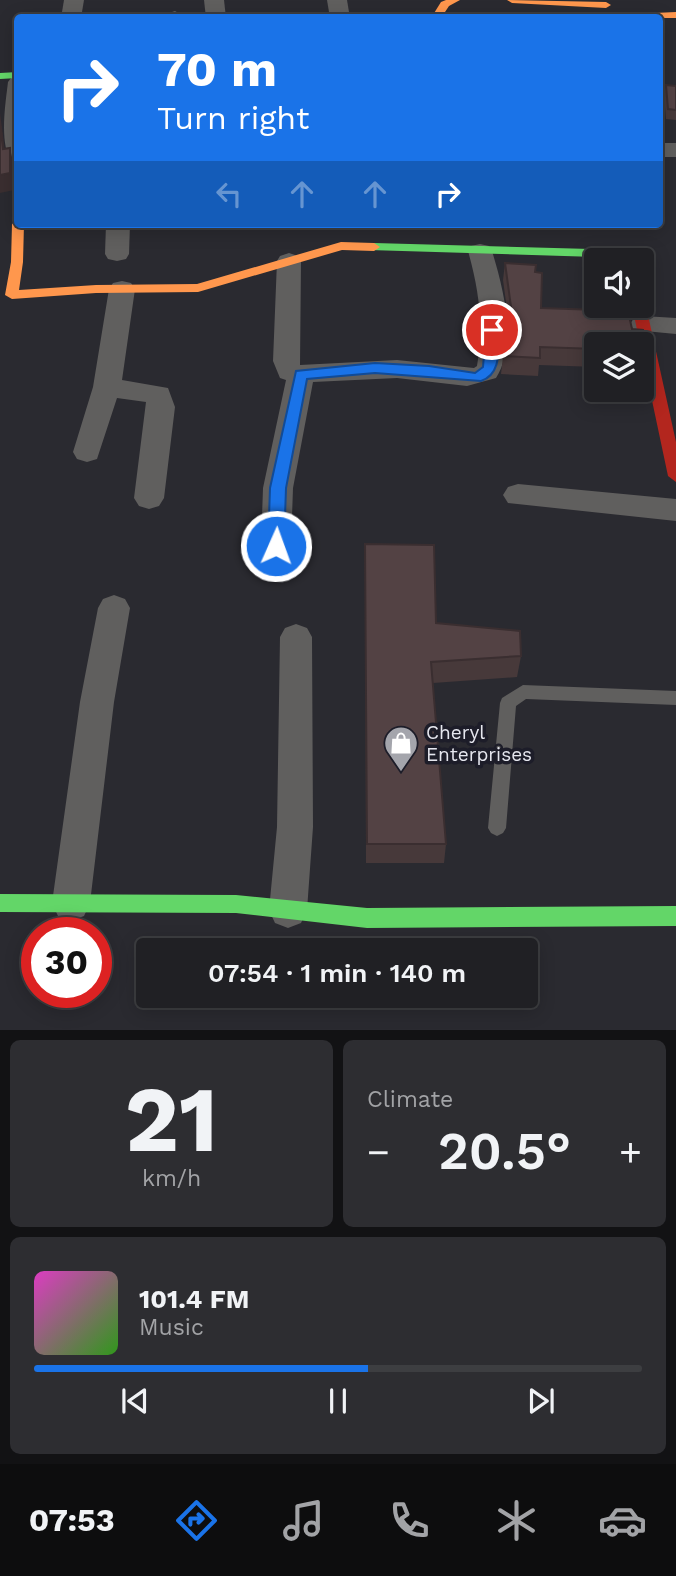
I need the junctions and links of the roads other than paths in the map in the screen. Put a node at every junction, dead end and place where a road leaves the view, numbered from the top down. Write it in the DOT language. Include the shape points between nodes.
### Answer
graph roads {
  1 [pos="455,0"];
  2 [pos="512,0"];
  3 [pos="608,10"];
  4 [pos="439,14"];
  5 [pos="662,14"];
  6 [pos="14,118"];
  7 [pos="14,143"];
  8 [pos="18,228"];
  9 [pos="118,228"];
  10 [pos="627,234"];
  11 [pos="628,248"];
  12 [pos="480,251"];
  13 [pos="117,254"];
  14 [pos="584,255"];
  15 [pos="289,261"];
  16 [pos="122,289"];
  17 [pos="642,318"];
  18 [pos="651,318"];
  19 [pos="676,326"];
  20 [pos="301,374"];
  21 [pos="107,387"];
  22 [pos="671,428"];
  23 [pos="88,452"];
  24 [pos="676,476"];
  25 [pos="518,495"];
  26 [pos="149,498"];
  27 [pos="676,510"];
  28 [pos="276,546"];
  29 [pos="114,608"];
  30 [pos="296,637"];
  31 [pos="676,698"];
  32 [pos="497,828"];
  33 [pos="0,903"];
  34 [pos="71,903"];
  35 [pos="288,910"];
  36 [pos="676,916"];
  1 -- 4 [label="street"];
  2 -- 3 [label="street"];
  3 -- 5 [label="street"];
  6 -- 7 [label="street"];
  8 -- 16 [label="street" via="12,295"];
  9 -- 13 [label="street"];
  10 -- 11 [label="street"];
  12 -- 14 [label="street"];
  12 -- 15 [label="street" via="341,246"];
  12 -- 20 [label="street" via="492,303 490,367 485,374 375,368"];
  15 -- 16 [label="street" via="198,288"];
  15 -- 20 [label="street" via="286,361 289,372"];
  16 -- 21 [label="street"];
  17 -- 22 [label="street"];
  18 -- 19 [label="street"];
  20 -- 28 [label="street" via="278,488"];
  21 -- 23 [label="street"];
  21 -- 26 [label="street" via="158,394 161,407"];
  22 -- 24 [label="street"];
  25 -- 27 [label="street"];
  29 -- 34 [label="street"];
  30 -- 35 [label="street" via="295,827"];
  31 -- 32 [label="lane" via="523,692 508,703"];
  33 -- 34 [label="street"];
  34 -- 35 [label="street" via="236,904"];
  35 -- 36 [label="street" via="367,918"];
}
